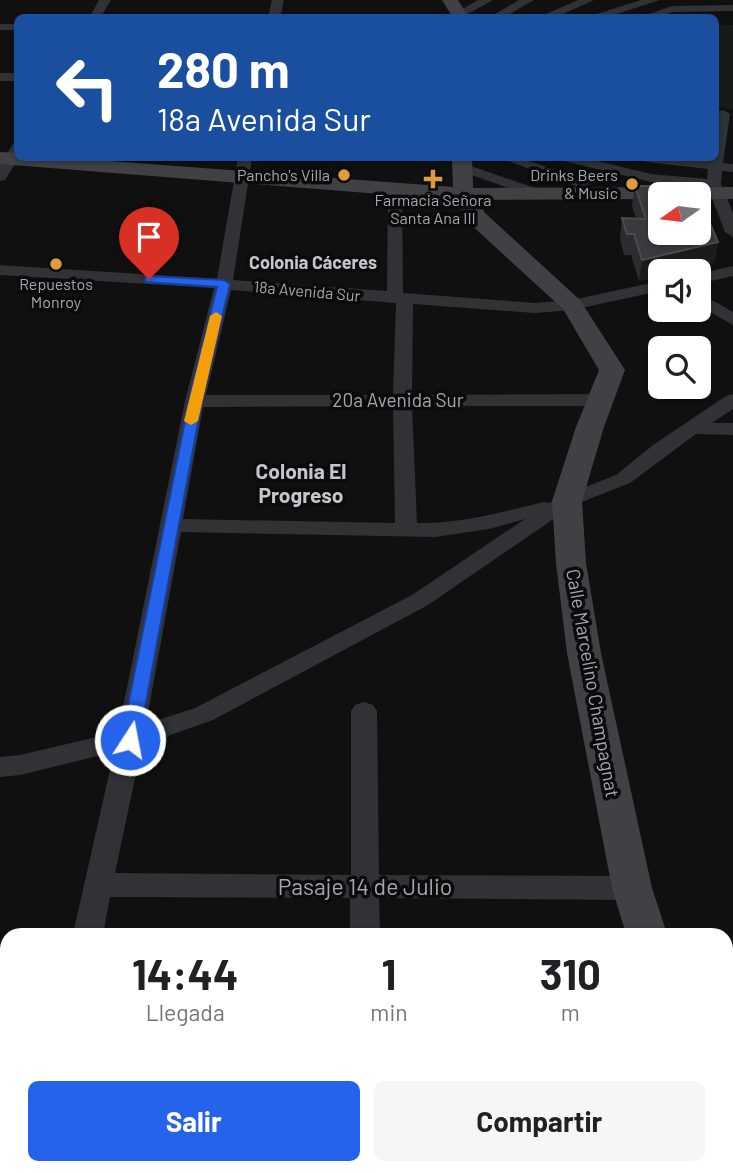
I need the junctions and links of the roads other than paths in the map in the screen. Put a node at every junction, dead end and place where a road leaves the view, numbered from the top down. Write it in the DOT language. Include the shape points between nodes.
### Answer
graph roads {
  1 [pos="487,0"];
  2 [pos="528,0"];
  3 [pos="654,0"];
  4 [pos="582,1"];
  5 [pos="733,8"];
  6 [pos="457,10"];
  7 [pos="502,14"];
  8 [pos="551,14"];
  9 [pos="606,14"];
  10 [pos="611,14"];
  11 [pos="656,14"];
  12 [pos="724,114"];
  13 [pos="720,139"];
  14 [pos="733,150"];
  15 [pos="10,154"];
  16 [pos="146,161"];
  17 [pos="517,161"];
  18 [pos="581,161"];
  19 [pos="670,161"];
  20 [pos="717,161"];
  21 [pos="462,162"];
  22 [pos="243,166"];
  23 [pos="716,167"];
  24 [pos="733,168"];
  25 [pos="0,177"];
  26 [pos="583,184"];
  27 [pos="395,189"];
  28 [pos="722,190"];
  29 [pos="463,194"];
  30 [pos="539,194"];
  31 [pos="733,232"];
  32 [pos="0,270"];
  33 [pos="733,271"];
  34 [pos="711,276"];
  35 [pos="224,284"];
  36 [pos="648,288"];
  37 [pos="400,299"];
  38 [pos="572,304"];
  39 [pos="711,306"];
  40 [pos="733,320"];
  41 [pos="402,400"];
  42 [pos="600,400"];
  43 [pos="733,400"];
  44 [pos="195,401"];
  45 [pos="691,428"];
  46 [pos="733,429"];
  47 [pos="567,501"];
  48 [pos="170,525"];
  49 [pos="406,529"];
  50 [pos="364,711"];
  51 [pos="130,740"];
  52 [pos="0,767"];
  53 [pos="98,885"];
  54 [pos="366,887"];
  55 [pos="632,888"];
  56 [pos="89,928"];
  57 [pos="365,928"];
  58 [pos="645,928"];
  1 -- 6 [label="street"];
  2 -- 7 [label="street"];
  3 -- 10 [label="street"];
  4 -- 8 [label="street"];
  4 -- 9 [label="street"];
  5 -- 11 [label="street" via="672,9"];
  12 -- 13 [label="street"];
  13 -- 14 [label="street"];
  15 -- 25 [label="street"];
  16 -- 22 [label="street"];
  17 -- 26 [label="street"];
  18 -- 28 [label="street"];
  19 -- 23 [label="street"];
  20 -- 23 [label="street"];
  21 -- 29 [label="street"];
  21 -- 30 [label="street"];
  22 -- 27 [label="street"];
  22 -- 35 [label="street"];
  23 -- 24 [label="street"];
  23 -- 28 [label="street"];
  27 -- 29 [label="street"];
  27 -- 37 [label="street"];
  28 -- 30 [label="street"];
  28 -- 31 [label="street"];
  29 -- 30 [label="street"];
  29 -- 38 [label="street, Calle Marcelino Champagnat" via="475,217"];
  32 -- 35 [label="street, 18a Avenida Sur"];
  33 -- 34 [label="street"];
  35 -- 37 [label="street, 18a Avenida Sur"];
  35 -- 44 [label="street"];
  36 -- 38 [label="street, 18a Avenida Sur"];
  37 -- 38 [label="street, 18a Avenida Sur" via="535,308"];
  37 -- 41 [label="street"];
  38 -- 42 [label="street, Calle Marcelino Champagnat" via="612,370"];
  39 -- 40 [label="street"];
  41 -- 42 [label="street, 20a Avenida Sur"];
  41 -- 44 [label="street, 20a Avenida Sur"];
  41 -- 49 [label="street"];
  42 -- 47 [label="street, Calle Marcelino Champagnat"];
  43 -- 45 [label="street"];
  44 -- 48 [label="street"];
  45 -- 46 [label="street"];
  45 -- 47 [label="street" via="623,479"];
  47 -- 49 [label="street" via="454,528"];
  47 -- 51 [label="street" via="420,600 204,714"];
  47 -- 55 [label="street, Calle Marcelino Champagnat" via="584,653"];
  48 -- 49 [label="street"];
  48 -- 51 [label="street"];
  50 -- 54 [label="street"];
  51 -- 52 [label="street"];
  51 -- 53 [label="street"];
  53 -- 54 [label="street, Pasaje 14 de Julio"];
  53 -- 56 [label="street"];
  54 -- 55 [label="street, Pasaje 14 de Julio"];
  54 -- 57 [label="street"];
  55 -- 58 [label="street, Calle Marcelino Champagnat"];
}
